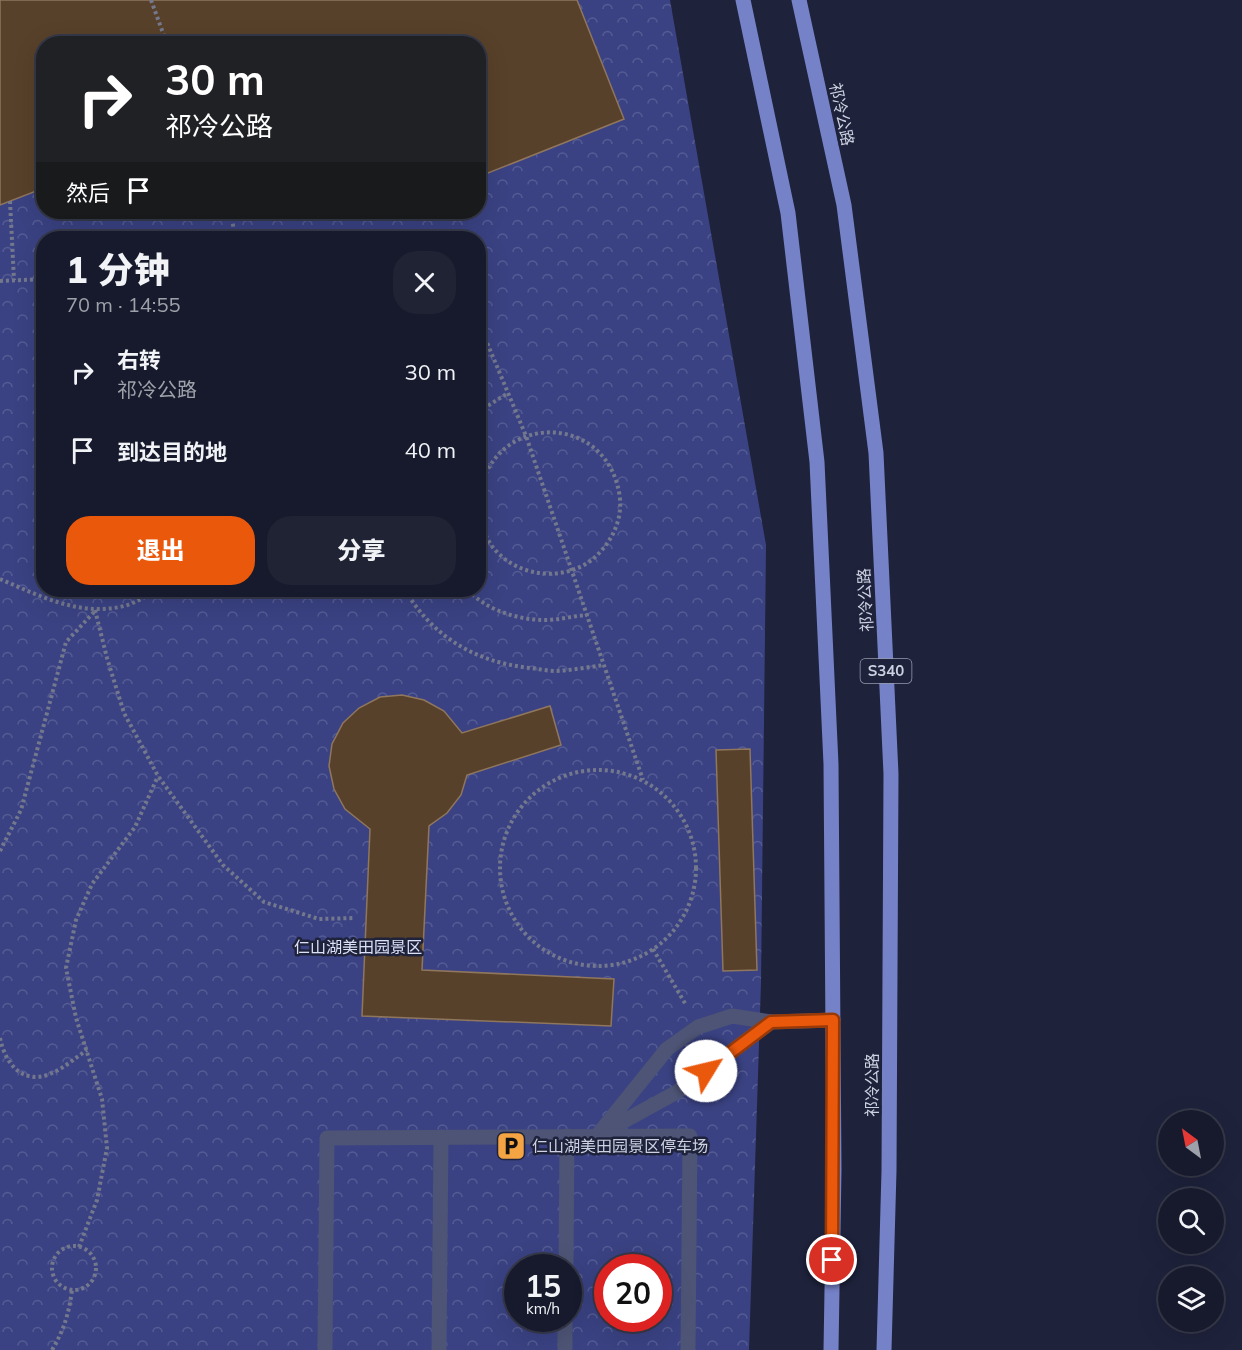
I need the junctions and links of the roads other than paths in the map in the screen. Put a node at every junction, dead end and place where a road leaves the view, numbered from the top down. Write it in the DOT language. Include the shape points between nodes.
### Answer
graph roads {
  1 [pos="743,0"];
  2 [pos="799,0"];
  3 [pos="833,1020"];
  4 [pos="771,1022"];
  5 [pos="567,1136"];
  6 [pos="597,1136"];
  7 [pos="441,1137"];
  8 [pos="566,1254"];
  9 [pos="565,1332"];
  10 [pos="324,1350"];
  11 [pos="439,1350"];
  12 [pos="565,1350"];
  13 [pos="688,1350"];
  14 [pos="831,1350"];
  15 [pos="884,1350"];
  1 -- 3 [label="main road" via="788,213 817,462 831,764"];
  2 -- 15 [label="main road, 祁冷公路 / S340" via="844,205 876,453 891,774"];
  3 -- 4 [label="lane"];
  3 -- 14 [label="main road"];
  4 -- 6 [label="lane" via="677,1092"];
  4 -- 6 [label="lane" via="732,1016 698,1027 667,1049"];
  5 -- 6 [label="lane"];
  5 -- 7 [label="lane"];
  5 -- 8 [label="lane"];
  6 -- 13 [label="lane" via="690,1136"];
  7 -- 10 [label="lane" via="327,1138"];
  7 -- 11 [label="lane"];
  9 -- 12 [label="lane"];
}
